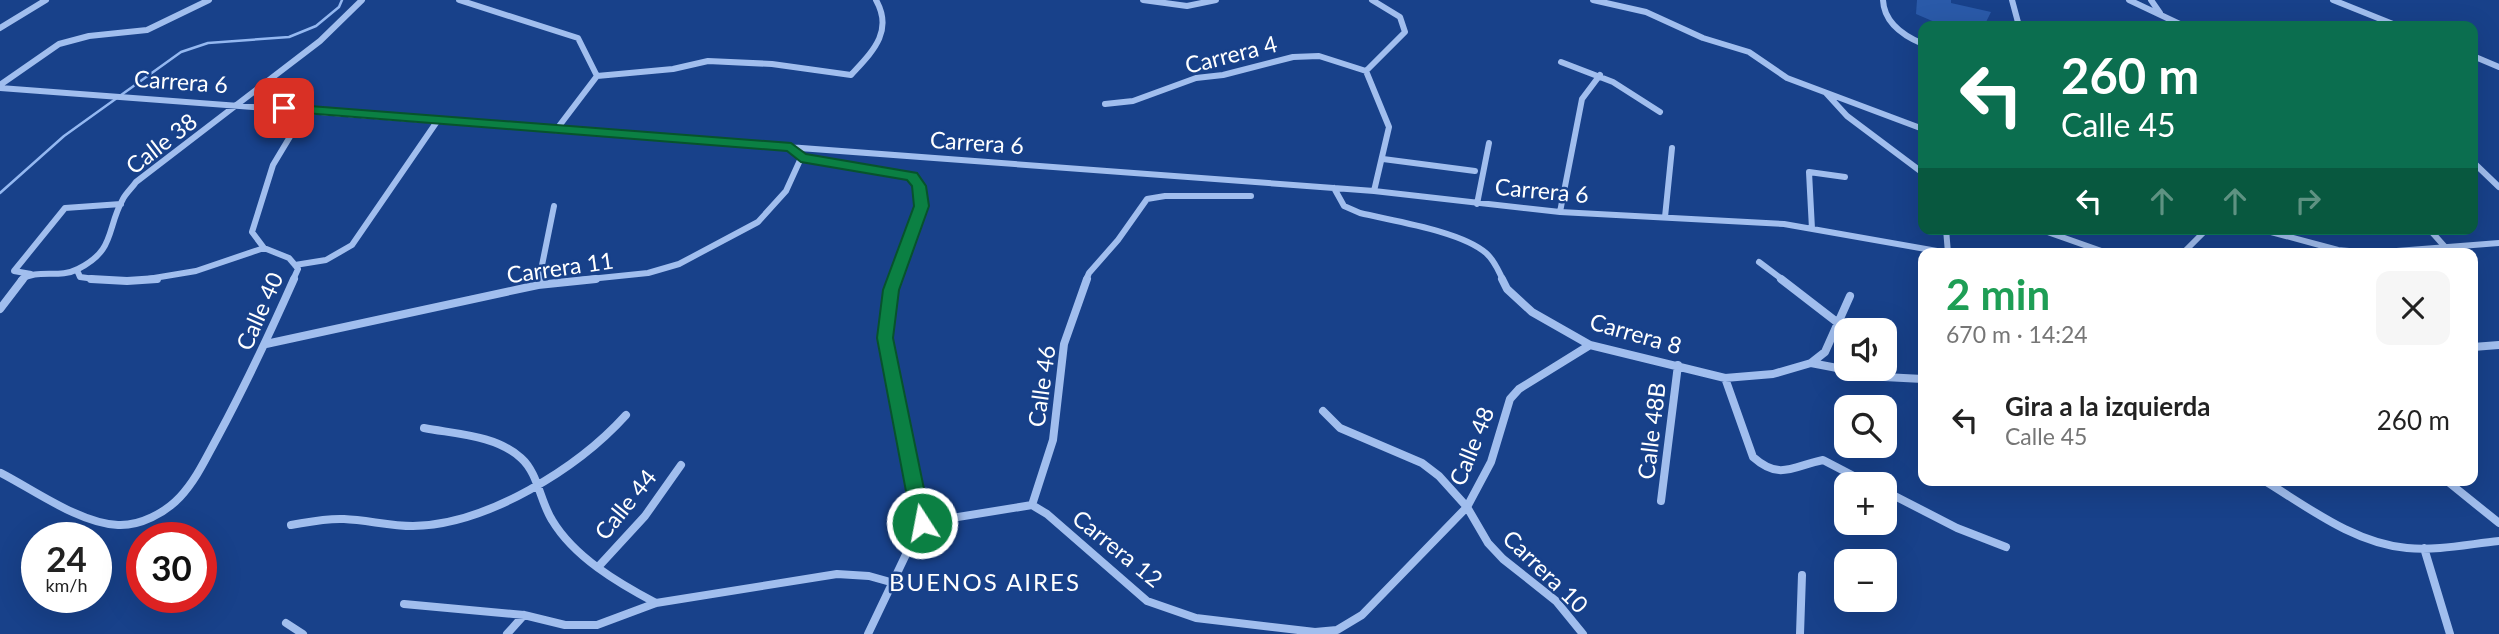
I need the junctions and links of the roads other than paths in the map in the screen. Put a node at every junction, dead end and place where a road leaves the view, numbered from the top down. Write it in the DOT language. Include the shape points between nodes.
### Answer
graph roads {
  1 [pos="46,0"];
  2 [pos="209,0"];
  3 [pos="362,0"];
  4 [pos="459,0"];
  5 [pos="876,0"];
  6 [pos="1143,0"];
  7 [pos="1216,0"];
  8 [pos="1372,0"];
  9 [pos="1593,0"];
  10 [pos="1883,0"];
  11 [pos="2012,0"];
  12 [pos="2129,0"];
  13 [pos="2151,0"];
  14 [pos="2333,0"];
  15 [pos="2163,16"];
  16 [pos="2018,21"];
  17 [pos="2174,21"];
  18 [pos="2386,21"];
  19 [pos="0,28"];
  20 [pos="1918,42"];
  21 [pos="2478,58"];
  22 [pos="1561,62"];
  23 [pos="2499,67"];
  24 [pos="1366,71"];
  25 [pos="1600,75"];
  26 [pos="597,76"];
  27 [pos="1,84"];
  28 [pos="1825,92"];
  29 [pos="1105,103"];
  30 [pos="239,105"];
  31 [pos="306,110"];
  32 [pos="1660,112"];
  33 [pos="438,120"];
  34 [pos="1918,127"];
  35 [pos="556,130"];
  36 [pos="1489,143"];
  37 [pos="791,147"];
  38 [pos="1672,148"];
  39 [pos="801,158"];
  40 [pos="1383,159"];
  41 [pos="2478,167"];
  42 [pos="1918,168"];
  43 [pos="1475,171"];
  44 [pos="1845,177"];
  45 [pos="2499,187"];
  46 [pos="1334,188"];
  47 [pos="1374,191"];
  48 [pos="1251,196"];
  49 [pos="121,204"];
  50 [pos="1477,204"];
  51 [pos="554,206"];
  52 [pos="1560,212"];
  53 [pos="1665,217"];
  54 [pos="1812,229"];
  55 [pos="2056,235"];
  56 [pos="2201,235"];
  57 [pos="2282,235"];
  58 [pos="2434,235"];
  59 [pos="2499,243"];
  60 [pos="264,248"];
  61 [pos="1922,248"];
  62 [pos="2093,248"];
  63 [pos="2188,248"];
  64 [pos="2331,248"];
  65 [pos="2446,248"];
  66 [pos="1759,262"];
  67 [pos="295,265"];
  68 [pos="78,270"];
  69 [pos="31,274"];
  70 [pos="538,285"];
  71 [pos="1850,296"];
  72 [pos="0,309"];
  73 [pos="1840,318"];
  74 [pos="1834,320"];
  75 [pos="1834,332"];
  76 [pos="266,344"];
  77 [pos="1590,345"];
  78 [pos="2499,345"];
  79 [pos="2478,347"];
  80 [pos="1811,363"];
  81 [pos="1678,365"];
  82 [pos="1725,378"];
  83 [pos="1918,380"];
  84 [pos="1323,411"];
  85 [pos="626,415"];
  86 [pos="424,428"];
  87 [pos="681,465"];
  88 [pos="1846,472"];
  89 [pos="1,473"];
  90 [pos="536,485"];
  91 [pos="2273,486"];
  92 [pos="2458,486"];
  93 [pos="1897,498"];
  94 [pos="1661,501"];
  95 [pos="1032,505"];
  96 [pos="1467,507"];
  97 [pos="922,523"];
  98 [pos="2499,523"];
  99 [pos="291,525"];
  100 [pos="2499,541"];
  101 [pos="2006,547"];
  102 [pos="2424,548"];
  103 [pos="599,566"];
  104 [pos="1802,575"];
  105 [pos="894,583"];
  106 [pos="656,603"];
  107 [pos="404,604"];
  108 [pos="524,615"];
  109 [pos="286,623"];
  110 [pos="1337,632"];
  111 [pos="303,634"];
  112 [pos="507,634"];
  113 [pos="868,634"];
  114 [pos="1583,634"];
  115 [pos="1800,634"];
  116 [pos="2450,634"];
  1 -- 19 [label="street"];
  2 -- 27 [label="street" via="147,30 59,44"];
  3 -- 30 [label="street, Calle 38" via="320,41"];
  4 -- 26 [label="street" via="578,38"];
  5 -- 26 [label="street" via="885,23 881,42 851,75 708,61"];
  6 -- 7 [label="street" via="1187,6"];
  8 -- 24 [label="street" via="1400,18 1405,32"];
  9 -- 28 [label="street" via="1646,12 1703,38 1749,52 1787,78"];
  10 -- 20 [label="street" via="1888,18"];
  11 -- 16 [label="street"];
  12 -- 15 [label="street"];
  13 -- 15 [label="street"];
  14 -- 18 [label="street"];
  15 -- 17 [label="street"];
  21 -- 23 [label="street"];
  22 -- 25 [label="street"];
  24 -- 29 [label="street, Carrera 4" via="1320,56 1293,57 1196,78 1133,101"];
  24 -- 40 [label="street" via="1389,127"];
  25 -- 32 [label="street"];
  25 -- 52 [label="street" via="1582,99"];
  26 -- 35 [label="street"];
  27 -- 30 [label="street, Carrera 6"];
  28 -- 34 [label="street"];
  28 -- 42 [label="street" via="1838,111"];
  30 -- 31 [label="street, Carrera 6"];
  30 -- 49 [label="street, Calle 38" via="136,182"];
  31 -- 33 [label="street, Carrera 6"];
  31 -- 60 [label="street" via="273,165 252,232"];
  33 -- 35 [label="street, Carrera 6"];
  33 -- 67 [label="street, Calle 40" via="352,245 340,256"];
  35 -- 37 [label="street, Carrera 6"];
  36 -- 50 [label="street"];
  37 -- 39 [label="street"];
  37 -- 46 [label="street, Carrera 6"];
  38 -- 53 [label="street"];
  39 -- 70 [label="street, Carrera 11" via="786,191 758,222 680,264 648,273"];
  39 -- 97 [label="street" via="894,172 912,177 919,186 922,206 891,290 885,338"];
  40 -- 43 [label="street"];
  40 -- 47 [label="street"];
  41 -- 45 [label="street"];
  44 -- 54 [label="street" via="1809,172"];
  46 -- 47 [label="street, Carrera 6"];
  46 -- 77 [label="street, Carrera 8" via="1344,206 1360,214 1462,239 1484,251 1515,298"];
  47 -- 50 [label="street, Carrera 6"];
  48 -- 95 [label="street, Calle 46" via="1147,199 1089,273 1064,344 1053,440"];
  49 -- 68 [label="street, Calle 38" via="109,242"];
  49 -- 69 [label="street" via="65,208 14,271"];
  50 -- 52 [label="street, Carrera 6"];
  51 -- 70 [label="street"];
  52 -- 53 [label="street, Carrera 6"];
  53 -- 54 [label="street, Carrera 6" via="1784,223"];
  54 -- 61 [label="street, Carrera 6"];
  55 -- 62 [label="street"];
  56 -- 63 [label="street"];
  57 -- 64 [label="street"];
  58 -- 65 [label="street"];
  59 -- 65 [label="street"];
  60 -- 67 [label="street"];
  60 -- 68 [label="street" via="208,269 143,282 106,282 80,277"];
  66 -- 74 [label="street"];
  67 -- 76 [label="street, Calle 40" via="298,270"];
  68 -- 69 [label="street"];
  69 -- 72 [label="street"];
  70 -- 76 [label="street, Carrera 11"];
  71 -- 73 [label="street"];
  75 -- 80 [label="street" via="1825,352"];
  76 -- 89 [label="street, Calle 40" via="196,475 179,499 159,514 116,525 98,522"];
  77 -- 81 [label="street, Carrera 8"];
  77 -- 96 [label="street, Calle 48" via="1510,399 1491,462"];
  78 -- 79 [label="street"];
  80 -- 82 [label="street, Carrera 8" via="1773,374"];
  80 -- 83 [label="street"];
  81 -- 82 [label="street, Carrera 8"];
  81 -- 94 [label="street, Calle 48B"];
  82 -- 88 [label="street" via="1753,457 1761,466 1795,470 1823,460"];
  84 -- 96 [label="street, Carrera 10" via="1340,428 1422,463"];
  85 -- 90 [label="street" via="604,441"];
  86 -- 90 [label="street" via="495,444 522,458"];
  87 -- 103 [label="street, Calle 44" via="645,516"];
  90 -- 99 [label="street" via="468,516 423,525 333,519"];
  90 -- 103 [label="street" via="553,522"];
  91 -- 102 [label="street" via="2369,539 2404,549"];
  92 -- 98 [label="street"];
  93 -- 101 [label="street"];
  95 -- 97 [label="street"];
  95 -- 110 [label="street, Carrera 12" via="1147,601 1196,618"];
  96 -- 110 [label="street, Calle 48" via="1362,615"];
  96 -- 114 [label="street, Carrera 10" via="1488,544 1556,600"];
  97 -- 105 [label="street"];
  100 -- 102 [label="street"];
  102 -- 116 [label="street"];
  103 -- 106 [label="street" via="626,588"];
  104 -- 115 [label="street"];
  105 -- 106 [label="street" via="838,574"];
  105 -- 113 [label="street"];
  106 -- 108 [label="street" via="597,625 565,625"];
  107 -- 108 [label="street"];
  108 -- 112 [label="street"];
  109 -- 111 [label="street"];
}
